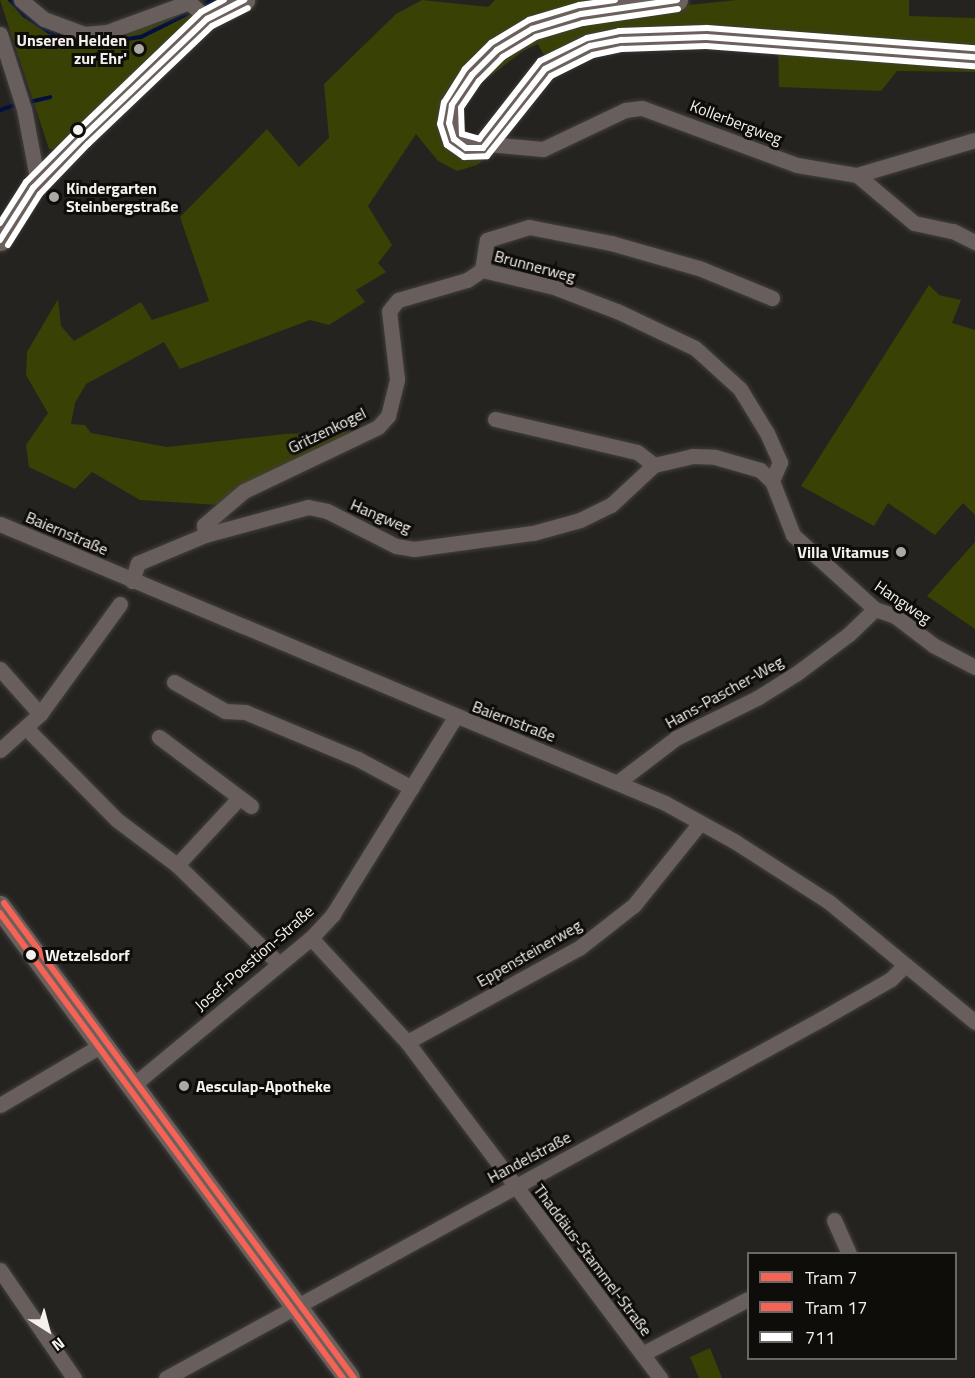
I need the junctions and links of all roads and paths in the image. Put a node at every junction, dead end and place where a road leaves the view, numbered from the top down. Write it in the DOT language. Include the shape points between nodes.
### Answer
graph roads {
  1 [pos="21,0"];
  2 [pos="244,0"];
  3 [pos="677,0"];
  4 [pos="198,9"];
  5 [pos="0,34"];
  6 [pos="975,57"];
  7 [pos="975,140"];
  8 [pos="488,144"];
  9 [pos="857,175"];
  10 [pos="38,183"];
  11 [pos="0,240"];
  12 [pos="975,242"];
  13 [pos="482,270"];
  14 [pos="772,298"];
  15 [pos="495,419"];
  16 [pos="654,465"];
  17 [pos="772,480"];
  18 [pos="0,524"];
  19 [pos="205,535"];
  20 [pos="132,581"];
  21 [pos="120,604"];
  22 [pos="875,609"];
  23 [pos="975,667"];
  24 [pos="0,669"];
  25 [pos="174,682"];
  26 [pos="40,714"];
  27 [pos="455,717"];
  28 [pos="27,728"];
  29 [pos="159,737"];
  30 [pos="0,750"];
  31 [pos="618,782"];
  32 [pos="412,788"];
  33 [pos="700,823"];
  34 [pos="177,865"];
  35 [pos="0,907"];
  36 [pos="310,938"];
  37 [pos="278,963"];
  38 [pos="905,965"];
  39 [pos="975,1022"];
  40 [pos="407,1042"];
  41 [pos="102,1045"];
  42 [pos="132,1086"];
  43 [pos="0,1105"];
  44 [pos="513,1185"];
  45 [pos="834,1220"];
  46 [pos="844,1252"];
  47 [pos="0,1270"];
  48 [pos="747,1300"];
  49 [pos="296,1304"];
  50 [pos="642,1354"];
  51 [pos="74,1378"];
  52 [pos="166,1378"];
  53 [pos="349,1378"];
  54 [pos="660,1378"];
  1 -- 4 [label="street" via="44,19 84,34"];
  2 -- 4 [label="main road"];
  3 -- 8 [label="main road" via="581,14 532,29 497,50 461,89 452,105 449,123 459,144 474,151"];
  4 -- 10 [label="main road"];
  5 -- 10 [label="street" via="22,103"];
  6 -- 8 [label="main road" via="706,37 621,40 590,46 545,69 528,86"];
  7 -- 9 [label="street, Kollerbergweg"];
  8 -- 9 [label="street, Kollerbergweg" via="543,149 625,110 642,108 797,165"];
  9 -- 12 [label="street" via="914,223 952,231"];
  10 -- 11 [label="main road"];
  13 -- 14 [label="street, Brunnerweg" via="487,240 529,227 611,243 699,268"];
  13 -- 17 [label="street, Brunnerweg" via="554,287 617,310 695,348 740,389 766,433 780,462"];
  13 -- 19 [label="street, Gritzenkogel" via="467,280 398,300 389,311 397,379 388,416 378,427 244,491 204,525"];
  15 -- 16 [label="street" via="637,452"];
  16 -- 17 [label="street, Hangweg" via="692,456 715,457 760,470"];
  16 -- 19 [label="street, Hangweg" via="611,505 580,520 533,533 414,549 396,546 327,511 308,507"];
  17 -- 22 [label="street, Hangweg" via="793,535"];
  18 -- 20 [label="street, Baiernstraße"];
  19 -- 20 [label="street, Hangweg" via="138,563"];
  20 -- 27 [label="street, Baiernstraße"];
  21 -- 26 [label="street"];
  22 -- 23 [label="street, Hangweg" via="895,616 933,645"];
  22 -- 31 [label="street, Hans-Pascher-Weg" via="849,634 796,673 757,698 676,738"];
  24 -- 26 [label="street"];
  25 -- 32 [label="street" via="225,711 245,712 358,759"];
  26 -- 28 [label="street"];
  27 -- 31 [label="street, Baiernstraße"];
  27 -- 32 [label="street, Josef-Poestion-Straße"];
  28 -- 30 [label="street"];
  28 -- 34 [label="street" via="117,820"];
  29 -- 34 [label="street" via="245,802"];
  31 -- 33 [label="street, Baiernstraße"];
  32 -- 36 [label="street, Josef-Poestion-Straße" via="333,914"];
  33 -- 38 [label="street, Baiernstraße" via="829,902"];
  33 -- 40 [label="street, Eppensteinerweg" via="634,905 579,948"];
  34 -- 37 [label="street"];
  35 -- 41 [label="main road"];
  36 -- 37 [label="street, Josef-Poestion-Straße"];
  36 -- 40 [label="street, Thaddäus-Stammel-Straße"];
  37 -- 42 [label="street, Josef-Poestion-Straße"];
  38 -- 39 [label="street, Baiernstraße"];
  38 -- 44 [label="street, Handelstraße" via="891,979 823,1018"];
  40 -- 44 [label="street, Thaddäus-Stammel-Straße"];
  41 -- 42 [label="main road"];
  41 -- 43 [label="street"];
  42 -- 49 [label="main road"];
  44 -- 49 [label="street, Handelstraße"];
  44 -- 50 [label="street, Thaddäus-Stammel-Straße"];
  45 -- 46 [label="street"];
  47 -- 51 [label="street"];
  48 -- 50 [label="street, Thaddäus-Stammel-Straße"];
  49 -- 52 [label="street, Handelstraße"];
  49 -- 53 [label="main road"];
  50 -- 54 [label="street, Thaddäus-Stammel-Straße"];
}
